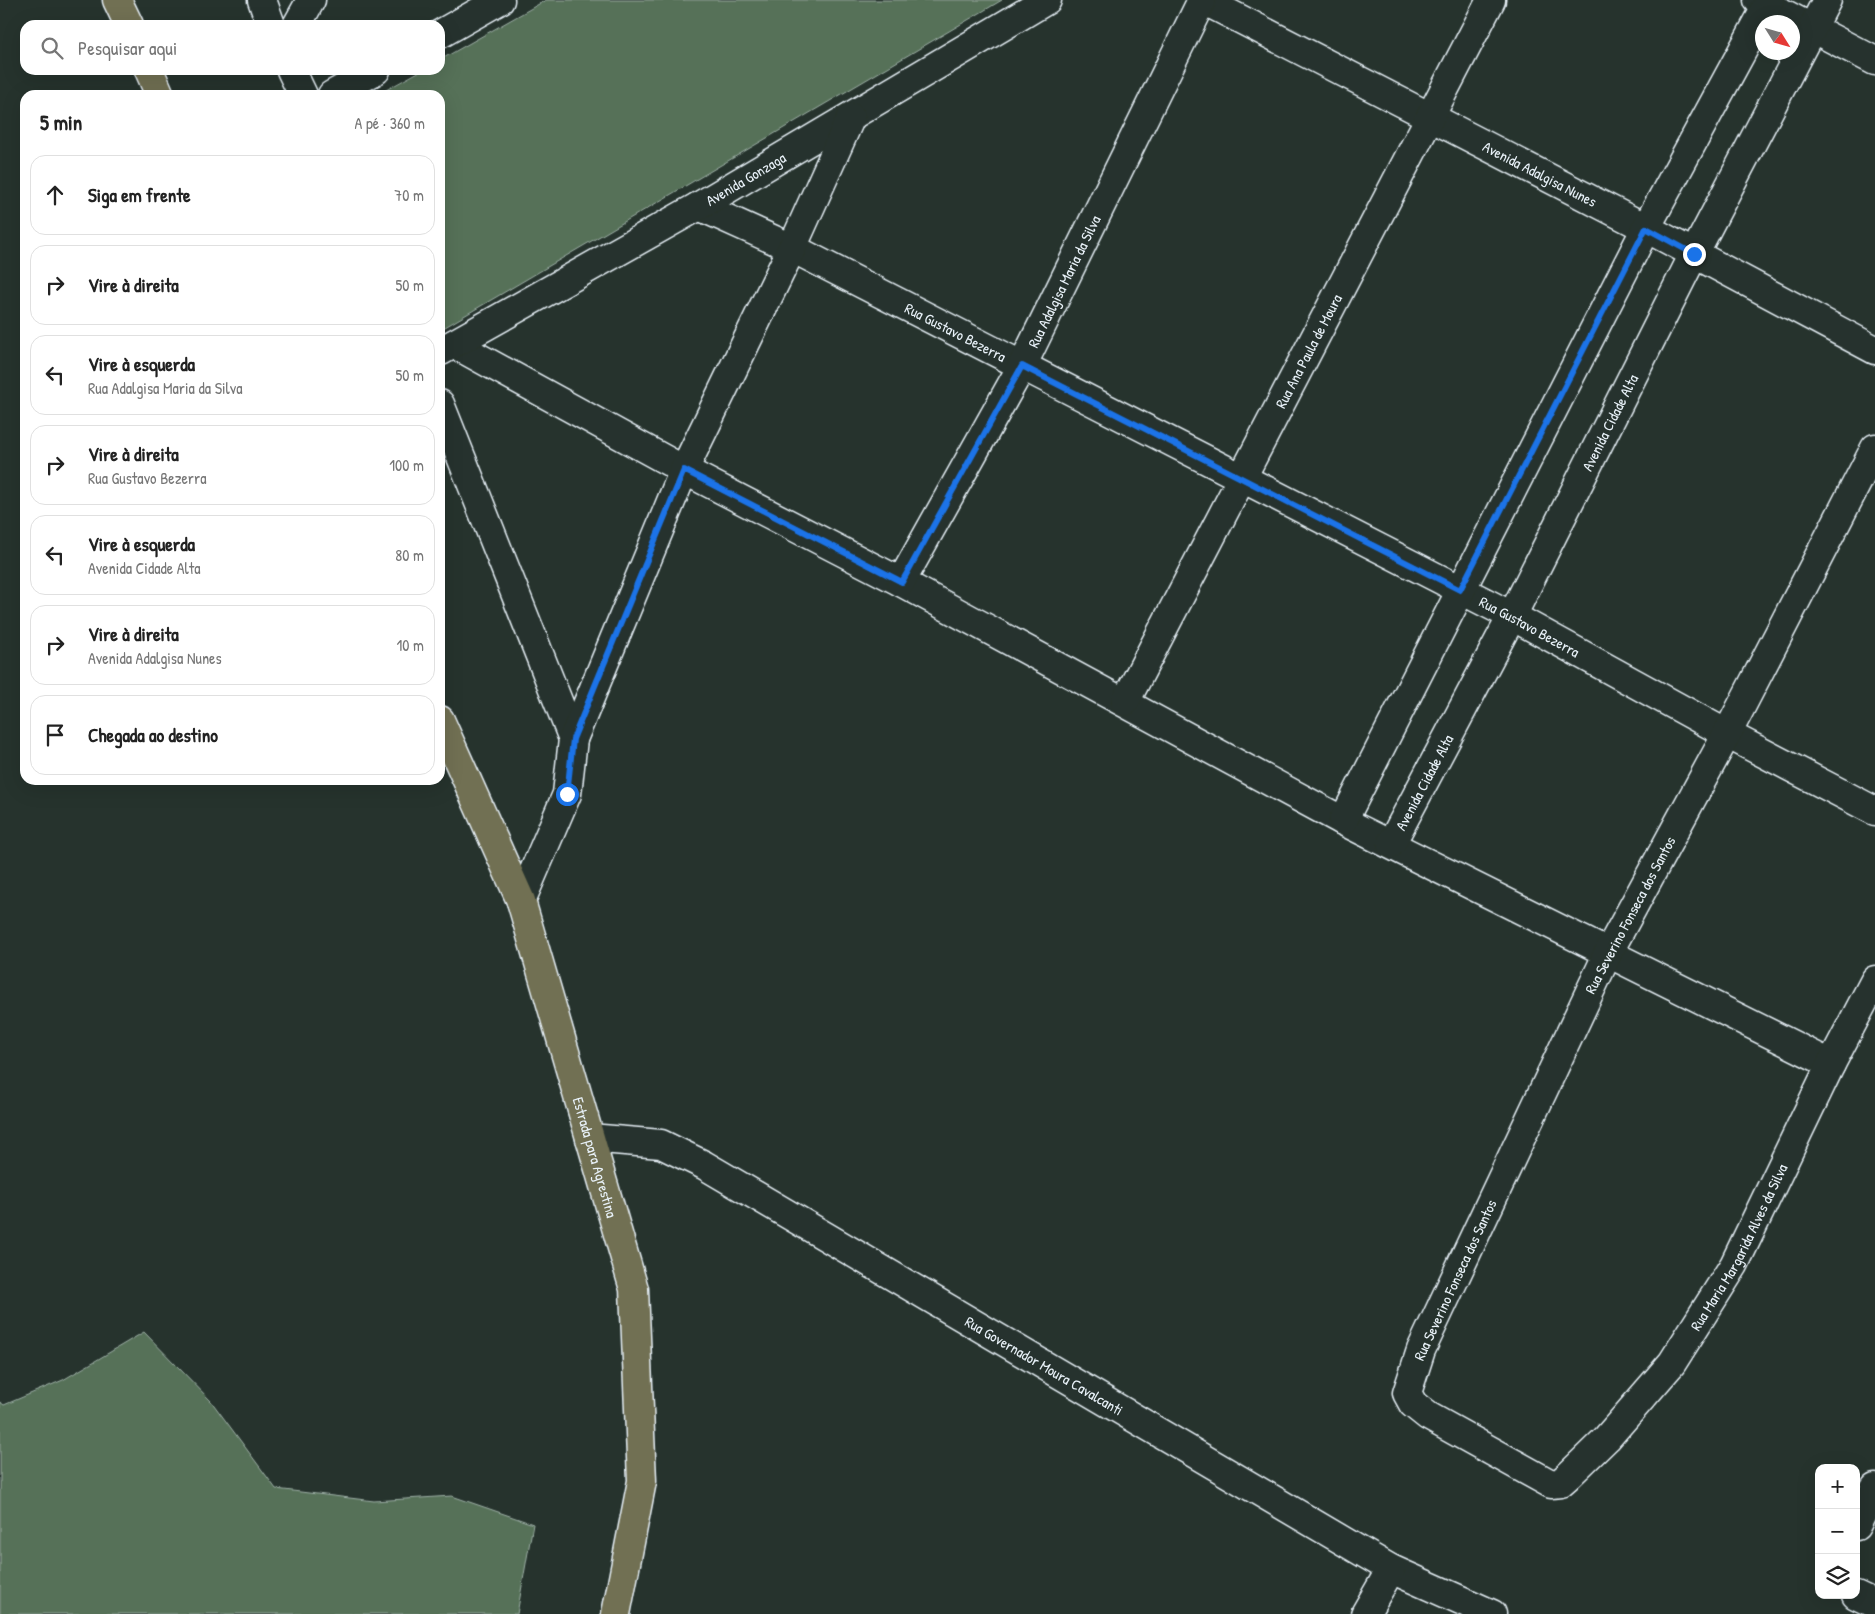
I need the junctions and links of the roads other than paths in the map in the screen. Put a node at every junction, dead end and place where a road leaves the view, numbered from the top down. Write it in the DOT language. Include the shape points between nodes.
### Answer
graph roads {
  1 [pos="118,0"];
  2 [pos="262,0"];
  3 [pos="311,0"];
  4 [pos="500,0"];
  5 [pos="1047,0"];
  6 [pos="1203,0"];
  7 [pos="1491,0"];
  8 [pos="1827,0"];
  9 [pos="1766,2"];
  10 [pos="127,20"];
  11 [pos="270,20"];
  12 [pos="300,20"];
  13 [pos="1812,28"];
  14 [pos="445,31"];
  15 [pos="1875,61"];
  16 [pos="151,75"];
  17 [pos="293,75"];
  18 [pos="367,75"];
  19 [pos="158,90"];
  20 [pos="301,90"];
  21 [pos="341,90"];
  22 [pos="1430,115"];
  23 [pos="851,117"];
  24 [pos="699,206"];
  25 [pos="1646,228"];
  26 [pos="792,248"];
  27 [pos="1694,254"];
  28 [pos="447,348"];
  29 [pos="1875,350"];
  30 [pos="1022,366"];
  31 [pos="445,417"];
  32 [pos="1875,448"];
  33 [pos="684,470"];
  34 [pos="1242,479"];
  35 [pos="902,582"];
  36 [pos="1460,590"];
  37 [pos="1512,616"];
  38 [pos="1125,702"];
  39 [pos="445,731"];
  40 [pos="1727,734"];
  41 [pos="573,739"];
  42 [pos="1875,811"];
  43 [pos="1343,821"];
  44 [pos="1391,844"];
  45 [pos="521,901"];
  46 [pos="1608,952"];
  47 [pos="1875,980"];
  48 [pos="1831,1064"];
  49 [pos="590,1138"];
  50 [pos="1560,1483"];
  51 [pos="1875,1488"];
  52 [pos="1863,1525"];
  53 [pos="1391,1569"];
  54 [pos="1860,1597"];
  55 [pos="1875,1604"];
  56 [pos="616,1614"];
  57 [pos="1365,1614"];
  58 [pos="1492,1614"];
  1 -- 10 [label="main road"];
  2 -- 11 [label="street"];
  3 -- 12 [label="street"];
  4 -- 14 [label="street"];
  5 -- 23 [label="street, Avenida Gonzaga"];
  6 -- 22 [label="street, Avenida Adalgisa Nunes"];
  6 -- 30 [label="street, Rua Adalgisa Maria da Silva"];
  7 -- 22 [label="street, Rua Ana Paula de Moura"];
  8 -- 13 [label="street, Avenida Cidade Alta"];
  9 -- 13 [label="street"];
  9 -- 25 [label="street"];
  13 -- 15 [label="street"];
  13 -- 27 [label="street, Avenida Cidade Alta"];
  16 -- 19 [label="main road"];
  17 -- 20 [label="street"];
  18 -- 21 [label="street"];
  22 -- 25 [label="street, Avenida Adalgisa Nunes"];
  22 -- 34 [label="street, Rua Ana Paula de Moura"];
  23 -- 24 [label="street, Avenida Gonzaga"];
  23 -- 26 [label="street"];
  24 -- 26 [label="street, Rua Gustavo Bezerra"];
  24 -- 28 [label="street, Avenida Gonzaga"];
  25 -- 27 [label="street, Avenida Adalgisa Nunes"];
  25 -- 36 [label="street"];
  26 -- 30 [label="street, Rua Gustavo Bezerra"];
  26 -- 33 [label="street"];
  27 -- 29 [label="street, Avenida Adalgisa Nunes"];
  27 -- 37 [label="street, Avenida Cidade Alta"];
  28 -- 33 [label="street"];
  30 -- 34 [label="street, Rua Gustavo Bezerra"];
  30 -- 35 [label="street, Rua Adalgisa Maria da Silva"];
  31 -- 41 [label="street"];
  32 -- 40 [label="street, Rua Severino Fonseca dos Santos"];
  33 -- 35 [label="street"];
  33 -- 41 [label="street"];
  34 -- 36 [label="street, Rua Gustavo Bezerra"];
  34 -- 38 [label="street, Rua Ana Paula de Moura"];
  35 -- 38 [label="street"];
  36 -- 37 [label="street, Rua Gustavo Bezerra"];
  36 -- 43 [label="street"];
  37 -- 40 [label="street, Rua Gustavo Bezerra"];
  37 -- 44 [label="street, Avenida Cidade Alta"];
  38 -- 43 [label="street"];
  39 -- 45 [label="main road, Estrada para Agrestina"];
  40 -- 42 [label="street, Rua Gustavo Bezerra"];
  40 -- 46 [label="street, Rua Severino Fonseca dos Santos"];
  41 -- 45 [label="street" via="567,794"];
  43 -- 44 [label="street"];
  44 -- 46 [label="street"];
  45 -- 49 [label="main road, Estrada para Agrestina"];
  46 -- 48 [label="street"];
  46 -- 50 [label="street, Rua Severino Fonseca dos Santos" via="1421,1350 1407,1393 1428,1416 1551,1484"];
  47 -- 48 [label="street, Rua Maria Margarida Alves da Silva"];
  48 -- 50 [label="street, Rua Maria Margarida Alves da Silva" via="1734,1264 1672,1363 1607,1438"];
  49 -- 53 [label="street, Rua Governador Moura Cavalcanti" via="661,1144 704,1165"];
  49 -- 56 [label="main road, Estrada para Agrestina" via="634,1289 642,1481"];
  51 -- 52 [label="street"];
  53 -- 57 [label="street"];
  53 -- 58 [label="street, Rua Governador Moura Cavalcanti"];
  54 -- 55 [label="street"];
}
